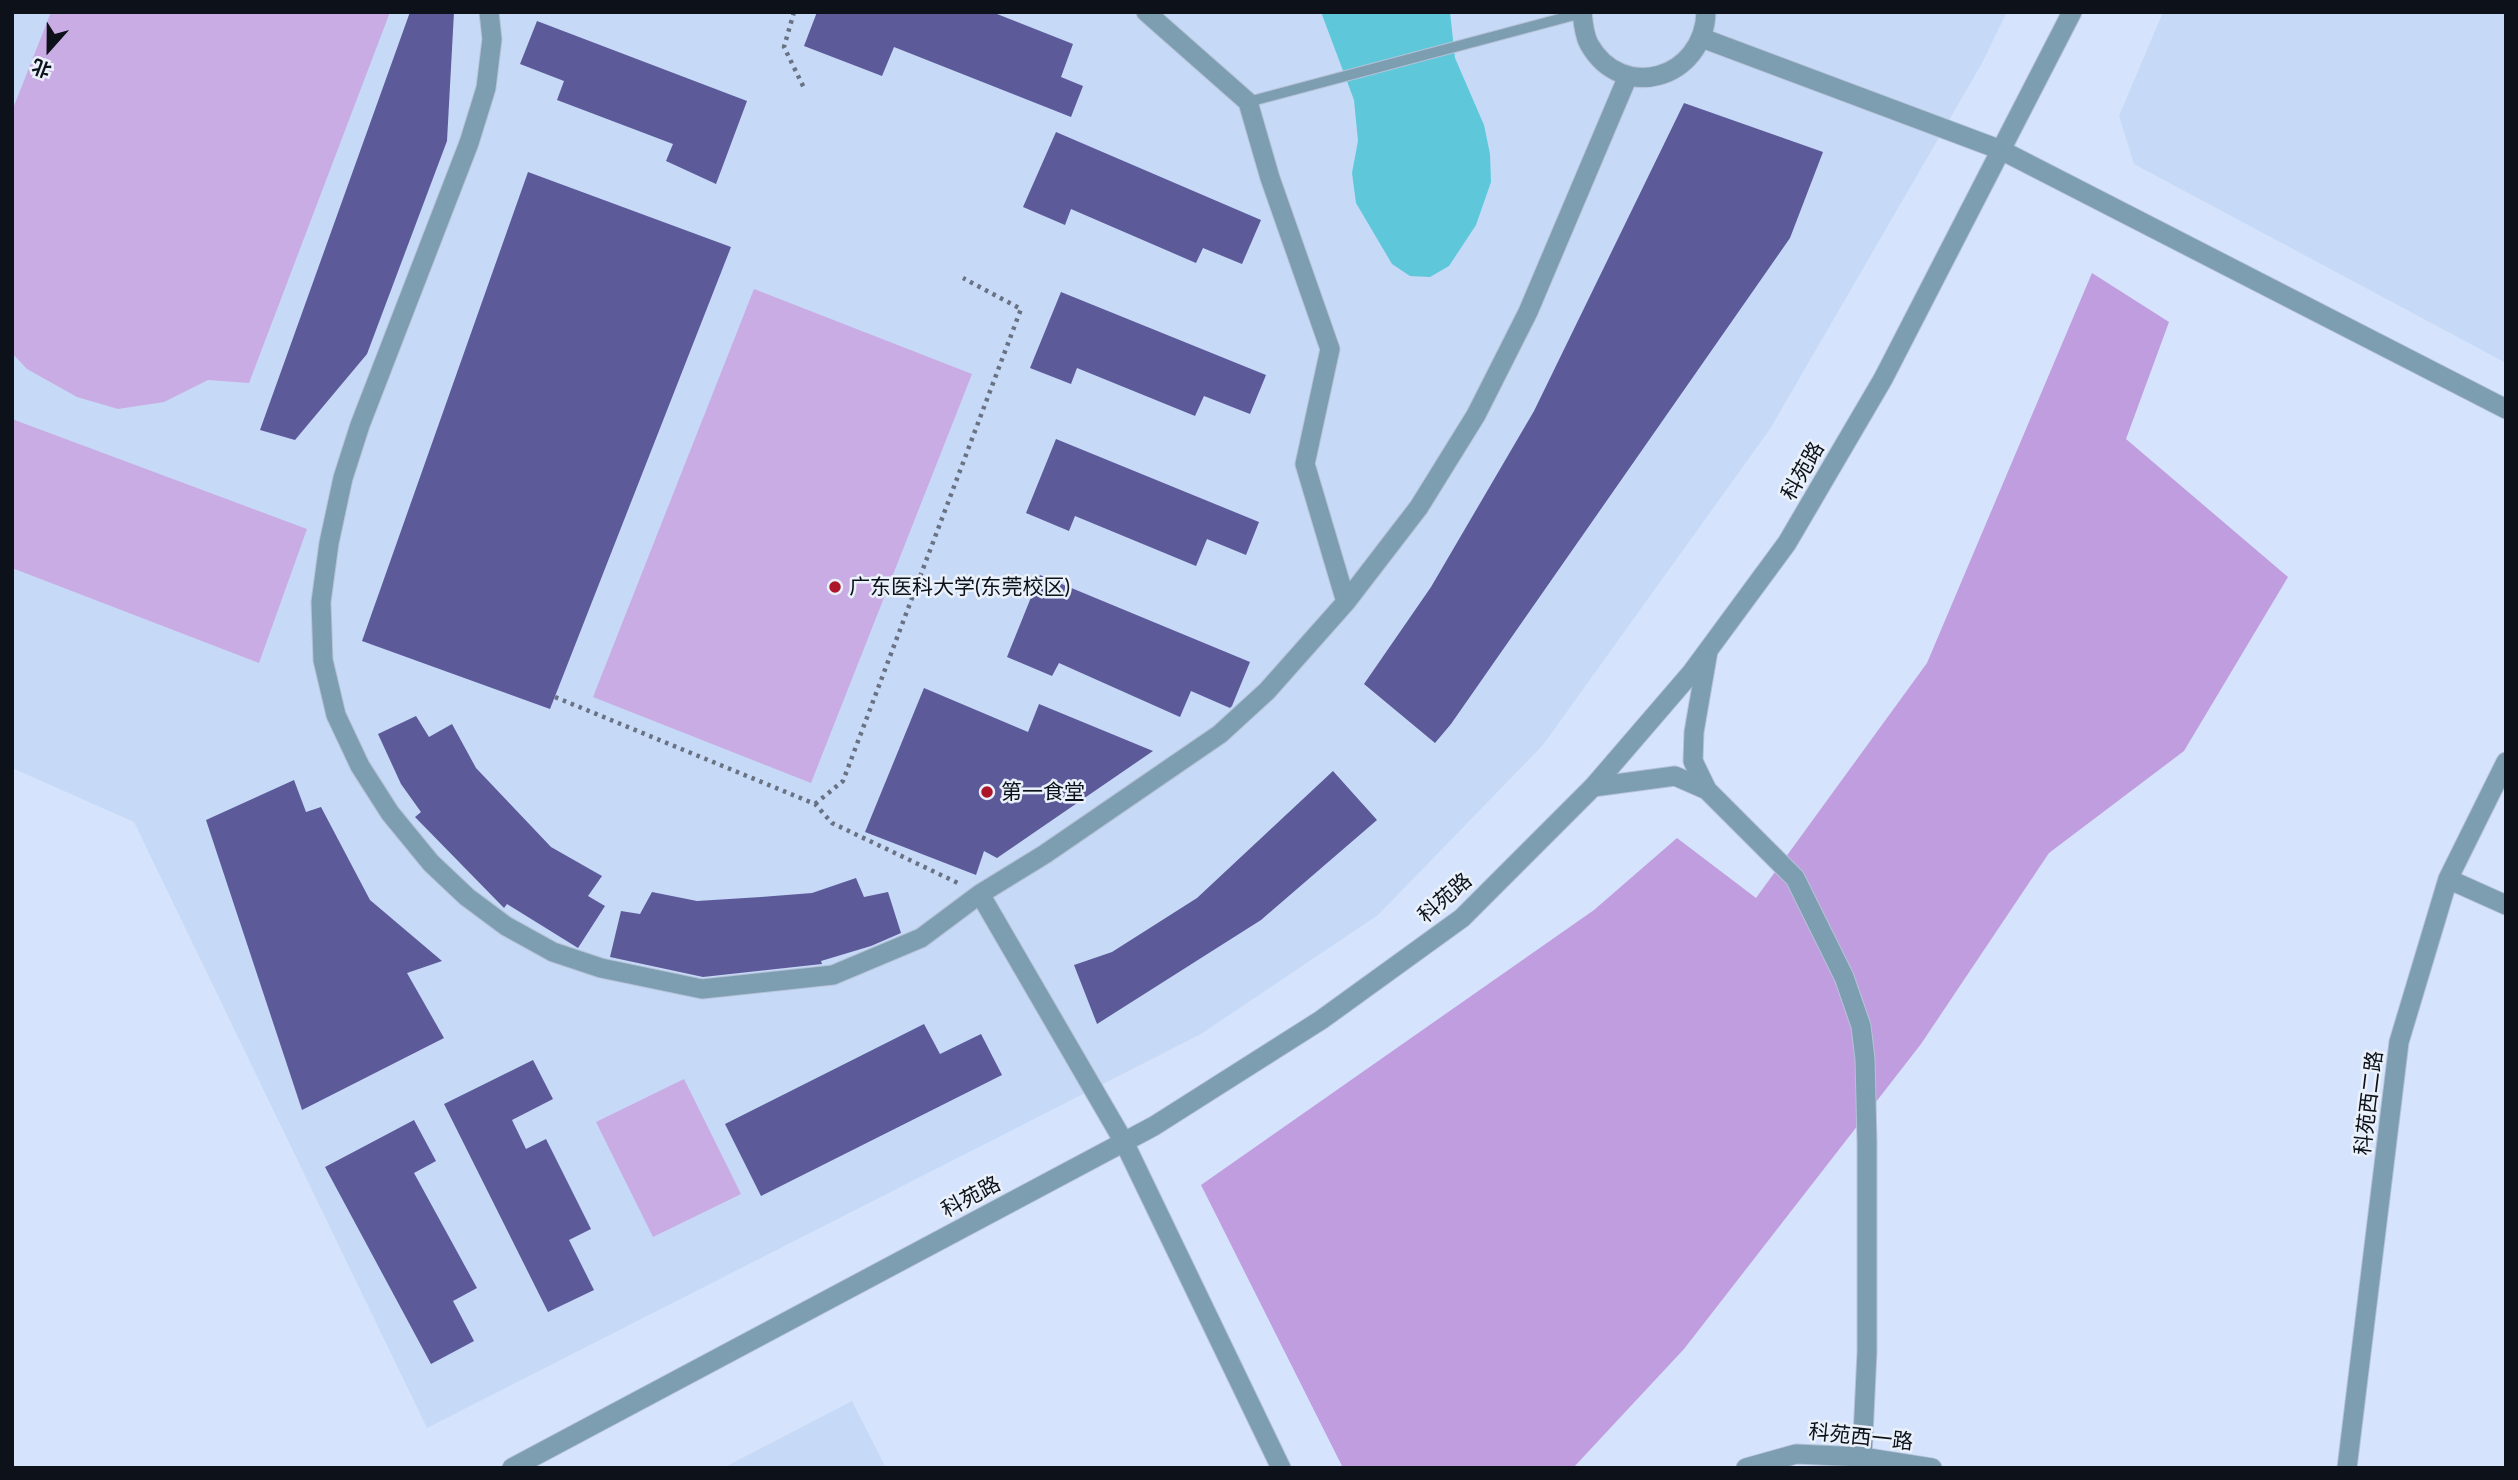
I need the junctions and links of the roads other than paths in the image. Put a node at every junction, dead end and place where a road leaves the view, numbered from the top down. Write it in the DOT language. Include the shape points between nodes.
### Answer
graph roads {
  1 [pos="489,12"];
  2 [pos="1146,12"];
  3 [pos="1706,12"];
  4 [pos="2072,12"];
  5 [pos="1582,13"];
  6 [pos="1702,38"];
  7 [pos="1628,76"];
  8 [pos="1248,102"];
  9 [pos="2001,150"];
  10 [pos="2506,409"];
  11 [pos="1346,602"];
  12 [pos="1708,651"];
  13 [pos="2506,762"];
  14 [pos="1593,787"];
  15 [pos="1707,790"];
  16 [pos="2448,879"];
  17 [pos="980,894"];
  18 [pos="2506,905"];
  19 [pos="1124,1142"];
  20 [pos="1862,1457"];
  21 [pos="512,1468"];
  22 [pos="1280,1468"];
  23 [pos="1746,1468"];
  24 [pos="1932,1468"];
  25 [pos="2347,1468"];
  1 -- 17 [label="street" via="492,39 486,88 360,425 329,543 321,602 323,660 337,715 360,766 390,813 431,863 506,926 553,952 652,980 702,989 833,975 921,938"];
  2 -- 8 [label="street"];
  3 -- 6 [label="street"];
  4 -- 9 [label="street, 科苑路"];
  5 -- 7 [label="street" via="1588,42 1599,58"];
  5 -- 8 [label="lane"];
  6 -- 7 [label="street" via="1678,69 1650,78"];
  6 -- 9 [label="street"];
  7 -- 11 [label="street" via="1528,312 1476,415 1419,507"];
  8 -- 11 [label="street" via="1330,349 1305,464"];
  9 -- 10 [label="street"];
  9 -- 12 [label="street, 科苑路" via="1883,379 1787,543"];
  11 -- 17 [label="street" via="1267,691 1220,734 1045,855"];
  12 -- 14 [label="street, 科苑路"];
  12 -- 15 [label="street" via="1693,761"];
  13 -- 16 [label="street, 科苑西二路"];
  14 -- 15 [label="street" via="1675,776"];
  14 -- 19 [label="street, 科苑路" via="1462,918 1321,1020"];
  15 -- 20 [label="street" via="1795,878 1844,977 1861,1026 1867,1142"];
  16 -- 18 [label="street"];
  16 -- 25 [label="street, 科苑西二路" via="2399,1042"];
  17 -- 19 [label="street"];
  19 -- 21 [label="street, 科苑路"];
  19 -- 22 [label="street"];
  20 -- 23 [label="street, 科苑西一路" via="1796,1454"];
  20 -- 24 [label="street, 科苑西一路"];
}
